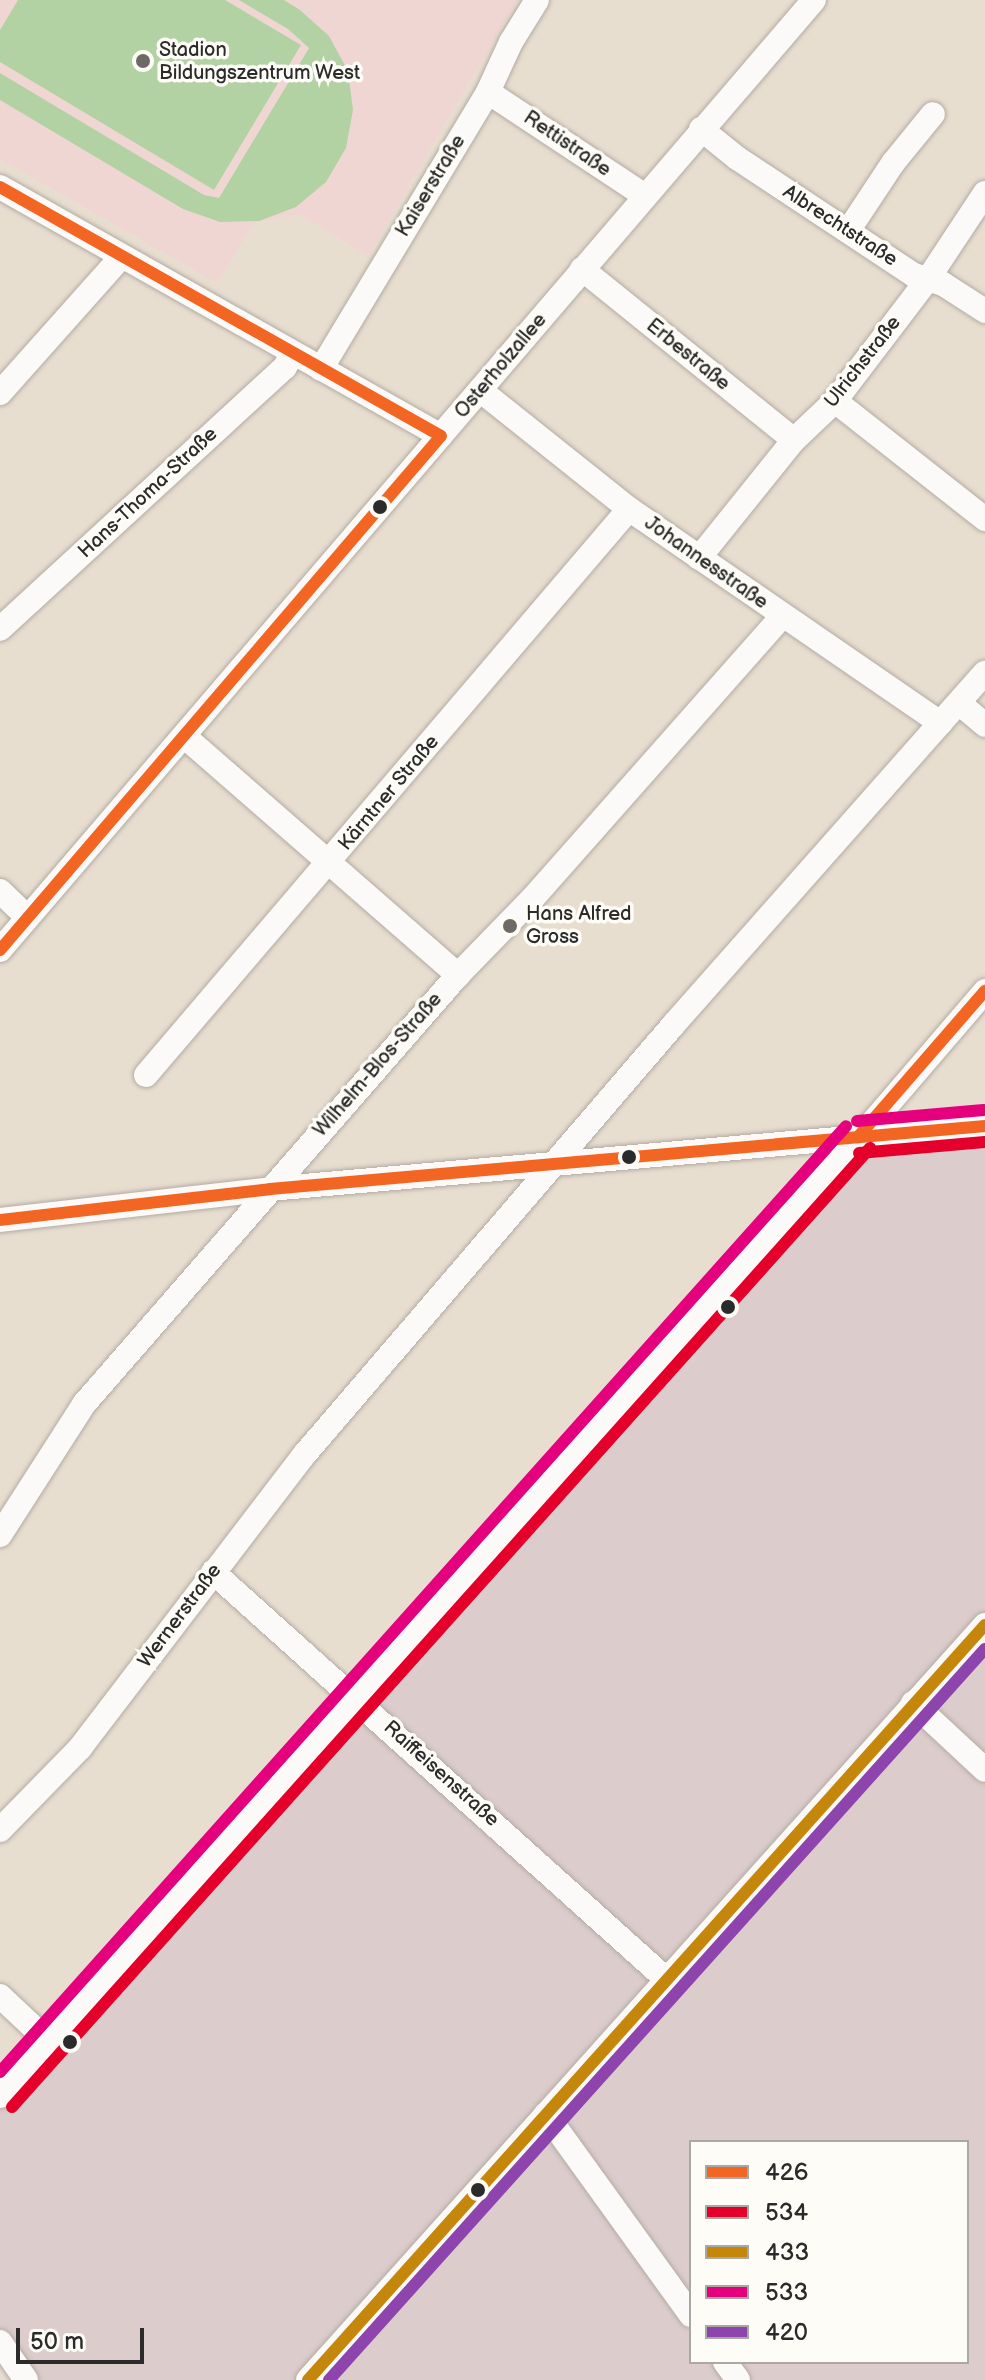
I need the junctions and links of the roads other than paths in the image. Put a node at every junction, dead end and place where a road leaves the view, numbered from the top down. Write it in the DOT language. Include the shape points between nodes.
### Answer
graph roads {
  1 [pos="537,0"];
  2 [pos="814,0"];
  3 [pos="488,92"];
  4 [pos="933,114"];
  5 [pos="701,129"];
  6 [pos="3,193"];
  7 [pos="985,193"];
  8 [pos="645,196"];
  9 [pos="848,231"];
  10 [pos="121,257"];
  11 [pos="582,269"];
  12 [pos="928,279"];
  13 [pos="985,311"];
  14 [pos="292,354"];
  15 [pos="321,369"];
  16 [pos="480,390"];
  17 [pos="0,393"];
  18 [pos="835,401"];
  19 [pos="441,436"];
  20 [pos="794,440"];
  21 [pos="629,509"];
  22 [pos="985,519"];
  23 [pos="699,558"];
  24 [pos="782,616"];
  25 [pos="0,629"];
  26 [pos="985,673"];
  27 [pos="959,703"];
  28 [pos="940,723"];
  29 [pos="985,725"];
  30 [pos="184,736"];
  31 [pos="329,864"];
  32 [pos="0,891"];
  33 [pos="27,917"];
  34 [pos="0,950"];
  35 [pos="458,975"];
  36 [pos="985,991"];
  37 [pos="146,1075"];
  38 [pos="985,1126"];
  39 [pos="858,1137"];
  40 [pos="555,1162"];
  41 [pos="270,1189"];
  42 [pos="0,1220"];
  43 [pos="0,1535"];
  44 [pos="213,1572"];
  45 [pos="985,1625"];
  46 [pos="356,1696"];
  47 [pos="913,1703"];
  48 [pos="985,1770"];
  49 [pos="0,1830"];
  50 [pos="666,1979"];
  51 [pos="0,1996"];
  52 [pos="49,2042"];
  53 [pos="0,2096"];
  54 [pos="546,2114"];
  55 [pos="689,2312"];
  56 [pos="0,2342"];
  57 [pos="26,2380"];
  58 [pos="308,2380"];
  1 -- 3 [label="street, Kaiserstraße"];
  2 -- 5 [label="street, Osterholzallee"];
  3 -- 8 [label="street, Rettistraße"];
  3 -- 15 [label="street, Kaiserstraße"];
  4 -- 9 [label="street"];
  5 -- 8 [label="street, Osterholzallee"];
  5 -- 9 [label="street, Albrechtstraße"];
  6 -- 10 [label="street"];
  7 -- 12 [label="street, Ulrichstraße"];
  8 -- 11 [label="street, Osterholzallee"];
  9 -- 12 [label="street, Albrechtstraße"];
  10 -- 14 [label="street"];
  10 -- 17 [label="street"];
  11 -- 16 [label="street, Osterholzallee"];
  11 -- 20 [label="street, Erbestraße"];
  12 -- 13 [label="street, Albrechtstraße"];
  12 -- 18 [label="street, Ulrichstraße"];
  14 -- 15 [label="street"];
  14 -- 25 [label="street, Hans-Thoma-Straße" via="285,367"];
  15 -- 19 [label="street"];
  16 -- 19 [label="street, Osterholzallee"];
  16 -- 21 [label="street, Johannesstraße"];
  18 -- 20 [label="street, Ulrichstraße"];
  18 -- 22 [label="street"];
  19 -- 30 [label="street, Osterholzallee"];
  20 -- 23 [label="street, Ulrichstraße"];
  21 -- 23 [label="street, Johannesstraße"];
  21 -- 31 [label="street, Kärntner Straße"];
  23 -- 24 [label="street, Johannesstraße"];
  24 -- 28 [label="street, Johannesstraße"];
  24 -- 35 [label="street, Wilhelm-Blos-Straße" via="532,899"];
  26 -- 27 [label="street, Wernerstraße"];
  27 -- 28 [label="street, Wernerstraße"];
  27 -- 29 [label="street"];
  28 -- 40 [label="street, Wernerstraße"];
  30 -- 31 [label="street"];
  30 -- 33 [label="street, Osterholzallee"];
  31 -- 35 [label="street"];
  31 -- 37 [label="street, Kärntner Straße"];
  32 -- 33 [label="street"];
  33 -- 34 [label="street, Osterholzallee"];
  35 -- 41 [label="street, Wilhelm-Blos-Straße"];
  36 -- 39 [label="street"];
  38 -- 39 [label="street"];
  39 -- 40 [label="street"];
  39 -- 46 [label="street"];
  40 -- 41 [label="street"];
  40 -- 44 [label="street, Wernerstraße" via="304,1455"];
  41 -- 42 [label="street"];
  41 -- 43 [label="street, Wilhelm-Blos-Straße" via="84,1404"];
  44 -- 46 [label="street, Raiffeisenstraße"];
  44 -- 49 [label="street, Wernerstraße" via="80,1748"];
  45 -- 47 [label="street"];
  46 -- 50 [label="street, Raiffeisenstraße"];
  46 -- 52 [label="street"];
  47 -- 48 [label="street"];
  47 -- 50 [label="street"];
  50 -- 54 [label="street"];
  51 -- 52 [label="street"];
  52 -- 53 [label="street"];
  54 -- 55 [label="street"];
  54 -- 58 [label="street"];
  56 -- 57 [label="street"];
}
